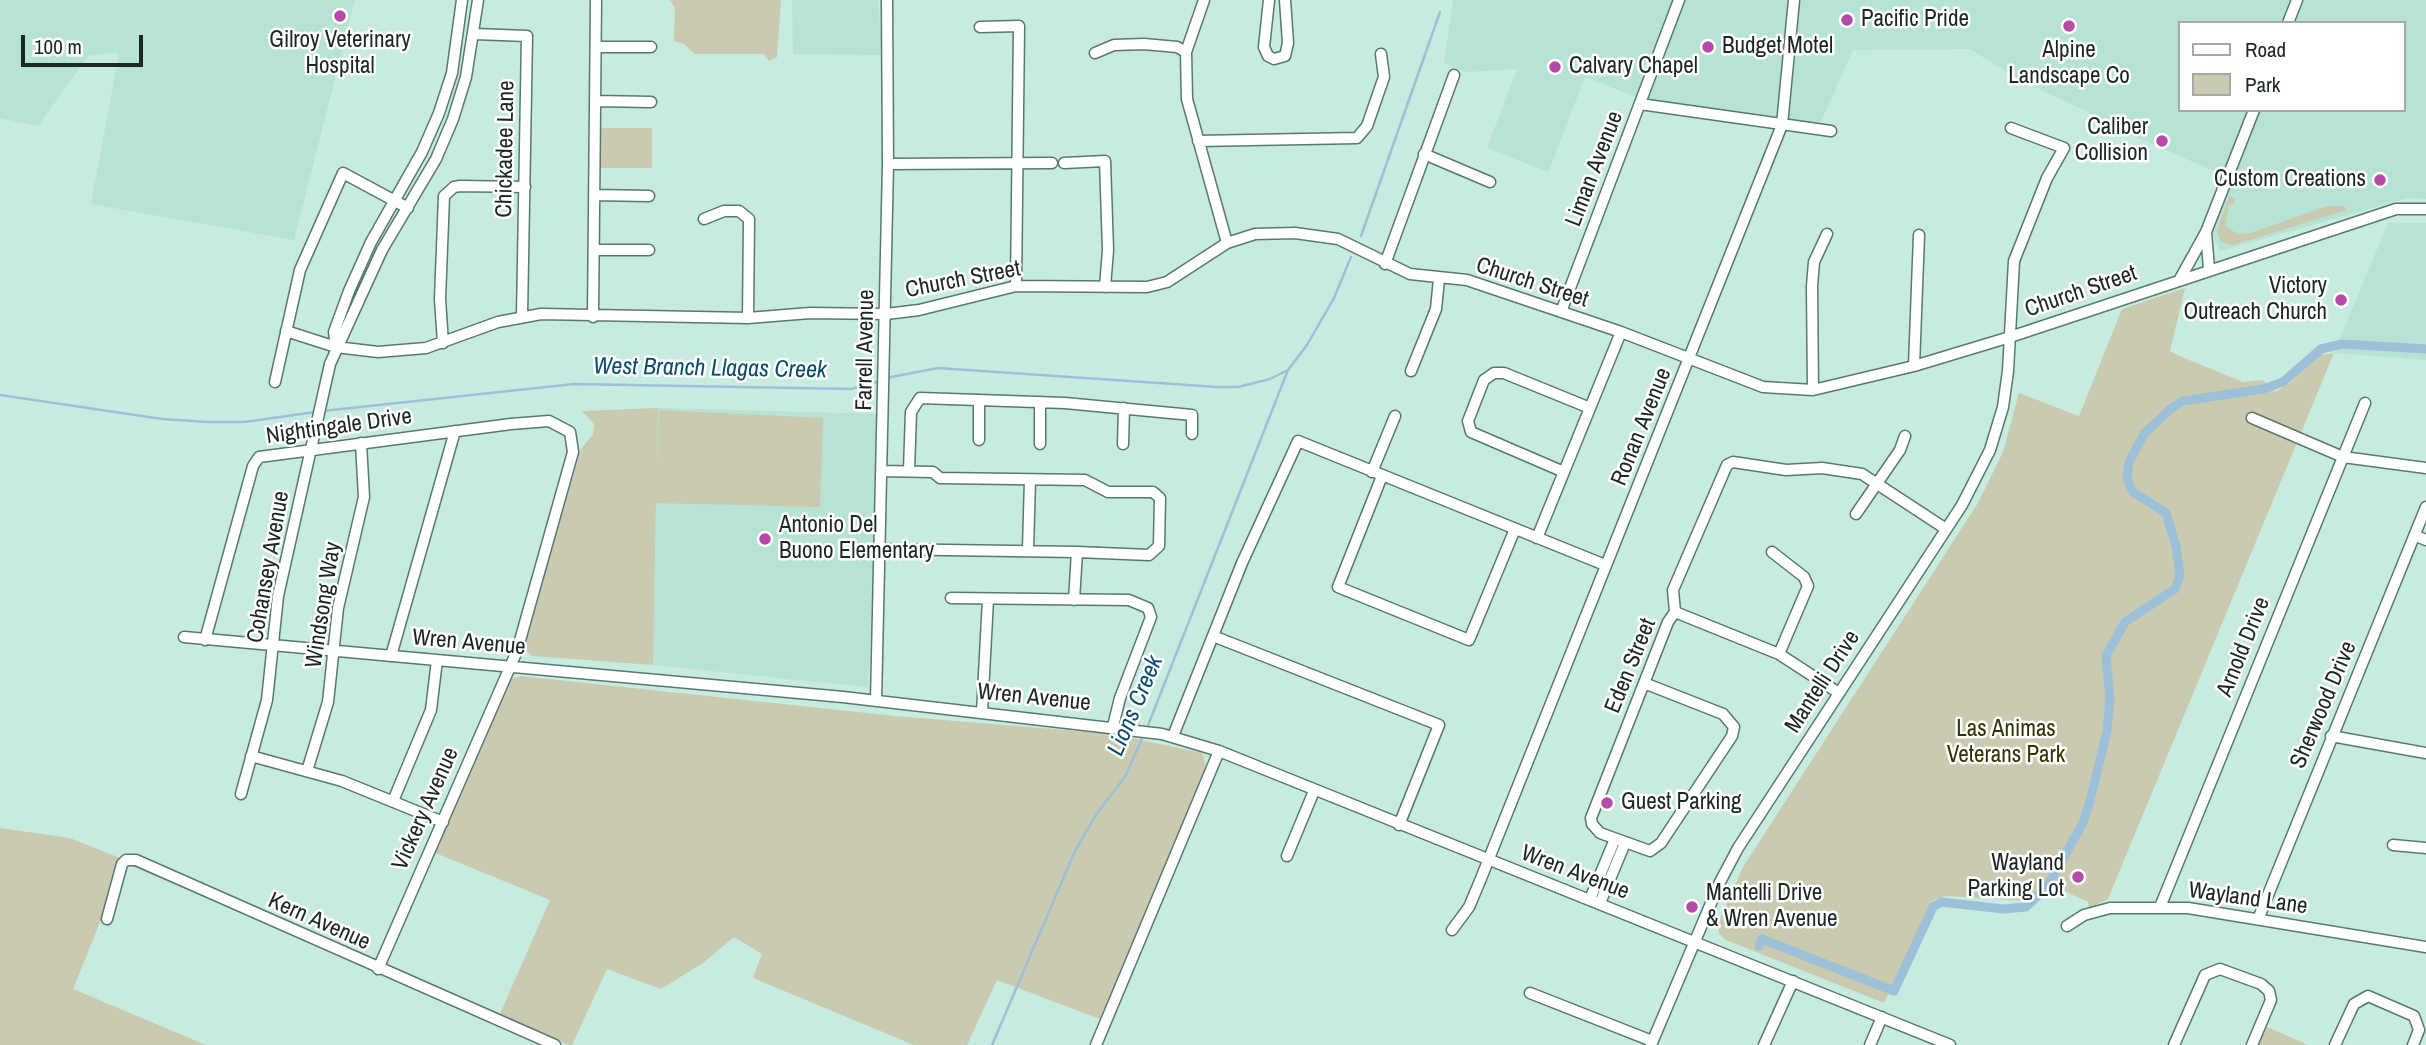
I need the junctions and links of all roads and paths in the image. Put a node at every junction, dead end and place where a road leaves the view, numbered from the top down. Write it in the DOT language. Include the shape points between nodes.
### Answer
graph roads {
  1 [pos="462,0"];
  2 [pos="478,0"];
  3 [pos="596,0"];
  4 [pos="887,0"];
  5 [pos="1204,0"];
  6 [pos="1269,0"];
  7 [pos="1285,0"];
  8 [pos="1679,0"];
  9 [pos="1794,0"];
  10 [pos="2297,0"];
  11 [pos="2289,21"];
  12 [pos="980,27"];
  13 [pos="475,34"];
  14 [pos="596,47"];
  15 [pos="651,47"];
  16 [pos="1186,51"];
  17 [pos="1096,53"];
  18 [pos="1381,54"];
  19 [pos="1454,75"];
  20 [pos="595,101"];
  21 [pos="651,102"];
  22 [pos="1640,104"];
  23 [pos="2253,112"];
  24 [pos="1782,125"];
  25 [pos="2011,128"];
  26 [pos="1831,131"];
  27 [pos="1198,141"];
  28 [pos="1424,154"];
  29 [pos="1052,163"];
  30 [pos="1064,163"];
  31 [pos="888,164"];
  32 [pos="1018,164"];
  33 [pos="1490,182"];
  34 [pos="524,187"];
  35 [pos="594,195"];
  36 [pos="649,196"];
  37 [pos="395,200"];
  38 [pos="408,208"];
  39 [pos="2426,209"];
  40 [pos="704,219"];
  41 [pos="2206,232"];
  42 [pos="1827,234"];
  43 [pos="1919,235"];
  44 [pos="1227,243"];
  45 [pos="594,250"];
  46 [pos="649,250"];
  47 [pos="1385,264"];
  48 [pos="2209,269"];
  49 [pos="1439,279"];
  50 [pos="2180,279"];
  51 [pos="1016,286"];
  52 [pos="1105,287"];
  53 [pos="1561,312"];
  54 [pos="886,314"];
  55 [pos="522,316"];
  56 [pos="593,317"];
  57 [pos="748,318"];
  58 [pos="286,331"];
  59 [pos="1620,332"];
  60 [pos="2010,337"];
  61 [pos="443,343"];
  62 [pos="336,347"];
  63 [pos="1690,359"];
  64 [pos="1914,366"];
  65 [pos="1411,370"];
  66 [pos="275,382"];
  67 [pos="1813,390"];
  68 [pos="979,400"];
  69 [pos="1040,402"];
  70 [pos="2365,403"];
  71 [pos="1124,408"];
  72 [pos="1590,408"];
  73 [pos="1395,416"];
  74 [pos="2252,418"];
  75 [pos="455,431"];
  76 [pos="570,432"];
  77 [pos="1192,434"];
  78 [pos="1905,436"];
  79 [pos="979,440"];
  80 [pos="361,443"];
  81 [pos="1041,444"];
  82 [pos="1123,444"];
  83 [pos="312,449"];
  84 [pos="2343,457"];
  85 [pos="2426,468"];
  86 [pos="909,470"];
  87 [pos="882,471"];
  88 [pos="1564,472"];
  89 [pos="1377,474"];
  90 [pos="1030,480"];
  91 [pos="1879,482"];
  92 [pos="2426,507"];
  93 [pos="1856,514"];
  94 [pos="1946,528"];
  95 [pos="1515,529"];
  96 [pos="1537,538"];
  97 [pos="2421,538"];
  98 [pos="881,549"];
  99 [pos="1028,549"];
  100 [pos="1077,552"];
  101 [pos="1772,552"];
  102 [pos="1605,565"];
  103 [pos="951,598"];
  104 [pos="988,598"];
  105 [pos="1074,600"];
  106 [pos="1675,612"];
  107 [pos="1213,636"];
  108 [pos="184,637"];
  109 [pos="205,640"];
  110 [pos="273,646"];
  111 [pos="334,651"];
  112 [pos="1779,654"];
  113 [pos="391,656"];
  114 [pos="437,660"];
  115 [pos="510,666"];
  116 [pos="1644,683"];
  117 [pos="1839,693"];
  118 [pos="876,701"];
  119 [pos="982,712"];
  120 [pos="1113,726"];
  121 [pos="1173,736"];
  122 [pos="2331,736"];
  123 [pos="1219,751"];
  124 [pos="2426,753"];
  125 [pos="251,756"];
  126 [pos="307,771"];
  127 [pos="1314,791"];
  128 [pos="241,794"];
  129 [pos="393,801"];
  130 [pos="443,822"];
  131 [pos="1399,825"];
  132 [pos="1620,841"];
  133 [pos="2393,845"];
  134 [pos="2426,848"];
  135 [pos="1287,856"];
  136 [pos="1489,860"];
  137 [pos="1595,901"];
  138 [pos="2160,907"];
  139 [pos="2259,918"];
  140 [pos="107,919"];
  141 [pos="2067,926"];
  142 [pos="1452,930"];
  143 [pos="1696,940"];
  144 [pos="2426,947"];
  145 [pos="378,969"];
  146 [pos="1793,981"];
  147 [pos="1530,993"];
  148 [pos="1882,1017"];
  149 [pos="1652,1043"];
  150 [pos="555,1045"];
  151 [pos="1096,1045"];
  152 [pos="1764,1045"];
  153 [pos="1870,1045"];
  154 [pos="1950,1045"];
  155 [pos="2174,1045"];
  156 [pos="2252,1045"];
  157 [pos="2335,1045"];
  158 [pos="2413,1045"];
  1 -- 37 [label="street, Cohansey Avenue" via="452,73 439,113"];
  2 -- 13 [label="street, Cohansey Avenue"];
  3 -- 14 [label="street"];
  4 -- 31 [label="street, Farrell Avenue"];
  5 -- 16 [label="street"];
  6 -- 7 [label="street" via="1264,47 1274,59 1285,56 1288,43"];
  8 -- 22 [label="street, Liman Avenue"];
  9 -- 24 [label="street, Ronan Avenue"];
  10 -- 11 [label="street"];
  12 -- 32 [label="street" via="1019,26"];
  13 -- 34 [label="street, Chickadee Lane" via="527,36"];
  13 -- 38 [label="street, Cohansey Avenue" via="453,118"];
  14 -- 15 [label="street"];
  14 -- 20 [label="street"];
  16 -- 17 [label="street" via="1144,44 1114,45"];
  16 -- 27 [label="street" via="1187,99"];
  18 -- 27 [label="street" via="1384,77 1367,126 1357,138"];
  19 -- 28 [label="street"];
  20 -- 21 [label="street"];
  20 -- 35 [label="street"];
  22 -- 24 [label="street"];
  22 -- 53 [label="street, Liman Avenue"];
  23 -- 41 [label="street"];
  24 -- 26 [label="street"];
  24 -- 63 [label="street, Ronan Avenue"];
  25 -- 60 [label="street, Mantelli Drive" via="2064,148 2014,261"];
  27 -- 44 [label="street"];
  28 -- 33 [label="street"];
  28 -- 47 [label="street"];
  29 -- 32 [label="street"];
  30 -- 52 [label="street" via="1105,161"];
  31 -- 32 [label="street"];
  31 -- 54 [label="street, Farrell Avenue"];
  32 -- 51 [label="street"];
  34 -- 55 [label="street, Chickadee Lane"];
  34 -- 61 [label="street" via="460,186 444,196"];
  35 -- 36 [label="street"];
  35 -- 45 [label="street"];
  37 -- 38 [label="street"];
  37 -- 58 [label="street" via="343,173 303,261"];
  37 -- 62 [label="street, Cohansey Avenue" via="349,291 334,332"];
  38 -- 62 [label="street, Cohansey Avenue" via="382,250 346,335"];
  39 -- 48 [label="street, Church Street" via="2396,209"];
  40 -- 57 [label="street" via="724,211 739,211 749,219"];
  41 -- 48 [label="street"];
  41 -- 50 [label="street"];
  42 -- 67 [label="street" via="1814,262"];
  43 -- 64 [label="street"];
  44 -- 47 [label="street, Church Street" via="1255,234 1295,233 1338,239"];
  44 -- 52 [label="street, Church Street" via="1167,282"];
  45 -- 46 [label="street"];
  45 -- 56 [label="street"];
  47 -- 49 [label="street, Church Street"];
  48 -- 50 [label="street, Church Street"];
  49 -- 53 [label="street, Church Street" via="1467,280"];
  49 -- 65 [label="street" via="1436,309"];
  50 -- 60 [label="street, Church Street"];
  51 -- 52 [label="street, Church Street"];
  51 -- 54 [label="street, Church Street"];
  53 -- 59 [label="street, Church Street"];
  54 -- 57 [label="street, Church Street"];
  54 -- 87 [label="street, Farrell Avenue"];
  55 -- 56 [label="street, Church Street"];
  55 -- 61 [label="street, Church Street"];
  56 -- 57 [label="street, Church Street"];
  58 -- 62 [label="street, Church Street"];
  58 -- 66 [label="street"];
  59 -- 63 [label="street, Church Street"];
  59 -- 72 [label="street"];
  60 -- 64 [label="street, Church Street"];
  60 -- 94 [label="street, Mantelli Drive" via="2006,389 1995,435 1972,488"];
  61 -- 62 [label="street, Church Street" via="378,352"];
  62 -- 83 [label="street, Cohansey Avenue"];
  63 -- 67 [label="street, Church Street" via="1763,387"];
  63 -- 102 [label="street, Ronan Avenue"];
  64 -- 67 [label="street, Church Street"];
  68 -- 69 [label="street"];
  68 -- 79 [label="street"];
  68 -- 86 [label="street" via="920,398 911,412"];
  69 -- 71 [label="street"];
  69 -- 81 [label="street"];
  70 -- 84 [label="street, Arnold Drive"];
  71 -- 77 [label="street" via="1192,415"];
  71 -- 82 [label="street"];
  72 -- 88 [label="street"];
  72 -- 88 [label="street" via="1504,373 1493,373 1484,380 1468,421 1471,432"];
  73 -- 89 [label="street"];
  74 -- 84 [label="street"];
  75 -- 76 [label="street, Nightingale Drive" via="549,421"];
  75 -- 80 [label="street, Nightingale Drive"];
  75 -- 113 [label="street"];
  76 -- 115 [label="street, Vickery Avenue" via="573,452"];
  78 -- 91 [label="street"];
  80 -- 83 [label="street, Nightingale Drive"];
  80 -- 111 [label="street, Windsong Way" via="364,497 338,608"];
  83 -- 109 [label="street, Nightingale Drive" via="265,455 256,461"];
  83 -- 110 [label="street, Cohansey Avenue" via="278,596"];
  84 -- 85 [label="street"];
  84 -- 138 [label="street, Arnold Drive"];
  86 -- 87 [label="street"];
  86 -- 90 [label="street" via="933,472 940,478"];
  87 -- 98 [label="street, Farrell Avenue"];
  88 -- 96 [label="street"];
  89 -- 95 [label="street"];
  89 -- 95 [label="street" via="1338,587 1469,640"];
  89 -- 107 [label="street" via="1298,441"];
  90 -- 99 [label="street"];
  90 -- 100 [label="street" via="1085,480 1108,492 1153,492 1160,498 1159,546 1149,555"];
  91 -- 93 [label="street"];
  91 -- 94 [label="street"];
  91 -- 106 [label="street, Eden Street" via="1849,471 1786,470 1733,462 1722,471 1673,590"];
  92 -- 97 [label="street, Sherwood Drive"];
  94 -- 117 [label="street, Mantelli Drive"];
  95 -- 96 [label="street"];
  96 -- 102 [label="street"];
  97 -- 122 [label="street, Sherwood Drive"];
  98 -- 99 [label="street"];
  98 -- 118 [label="street, Farrell Avenue"];
  99 -- 100 [label="street"];
  100 -- 105 [label="street"];
  101 -- 112 [label="street" via="1804,577 1808,586"];
  102 -- 136 [label="street, Ronan Avenue"];
  103 -- 104 [label="street"];
  104 -- 105 [label="street"];
  104 -- 119 [label="street"];
  105 -- 120 [label="street" via="1140,603 1151,617"];
  106 -- 112 [label="street"];
  106 -- 116 [label="street, Eden Street"];
  107 -- 121 [label="street"];
  107 -- 131 [label="street" via="1439,725"];
  108 -- 109 [label="street, Wren Avenue"];
  109 -- 110 [label="street, Wren Avenue"];
  110 -- 111 [label="street, Wren Avenue"];
  110 -- 125 [label="street, Cohansey Avenue" via="267,700"];
  111 -- 113 [label="street, Wren Avenue"];
  111 -- 126 [label="street, Windsong Way" via="328,702"];
  112 -- 117 [label="street"];
  113 -- 114 [label="street, Wren Avenue"];
  114 -- 115 [label="street, Wren Avenue"];
  114 -- 129 [label="street" via="431,710"];
  115 -- 118 [label="street, Wren Avenue"];
  115 -- 130 [label="street, Vickery Avenue"];
  116 -- 132 [label="street, Eden Street" via="1591,818 1596,830"];
  116 -- 132 [label="street" via="1723,714 1734,723 1732,736 1657,848 1646,851"];
  117 -- 143 [label="street, Mantelli Drive" via="1738,848"];
  118 -- 119 [label="street, Wren Avenue"];
  119 -- 120 [label="street, Wren Avenue"];
  120 -- 121 [label="street, Wren Avenue"];
  121 -- 123 [label="street, Wren Avenue"];
  122 -- 124 [label="street"];
  122 -- 139 [label="street, Sherwood Drive"];
  123 -- 127 [label="street, Wren Avenue"];
  123 -- 151 [label="street"];
  125 -- 126 [label="street"];
  125 -- 128 [label="street, Cohansey Avenue"];
  126 -- 129 [label="street"];
  127 -- 131 [label="street, Wren Avenue"];
  127 -- 135 [label="street"];
  129 -- 130 [label="street"];
  130 -- 145 [label="street, Vickery Avenue"];
  131 -- 136 [label="street, Wren Avenue"];
  132 -- 137 [label="street"];
  133 -- 134 [label="street"];
  136 -- 137 [label="street, Wren Avenue"];
  136 -- 142 [label="street, Ronan Avenue" via="1469,907"];
  137 -- 143 [label="street, Wren Avenue"];
  138 -- 139 [label="street, Wayland Lane"];
  138 -- 141 [label="street, Wayland Lane" via="2109,908"];
  139 -- 144 [label="street, Wayland Lane"];
  140 -- 145 [label="street, Kern Avenue" via="122,864 136,860"];
  143 -- 146 [label="street, Wren Avenue"];
  143 -- 149 [label="street, Mantelli Drive"];
  145 -- 150 [label="street, Kern Avenue"];
  146 -- 148 [label="street, Wren Avenue"];
  146 -- 152 [label="street"];
  147 -- 149 [label="street"];
  148 -- 153 [label="street"];
  148 -- 154 [label="street, Wren Avenue"];
  155 -- 156 [label="street" via="2204,978 2214,969 2269,991 2269,1006"];
  157 -- 158 [label="street" via="2354,1004 2362,997 2414,1016 2419,1030"];
}
